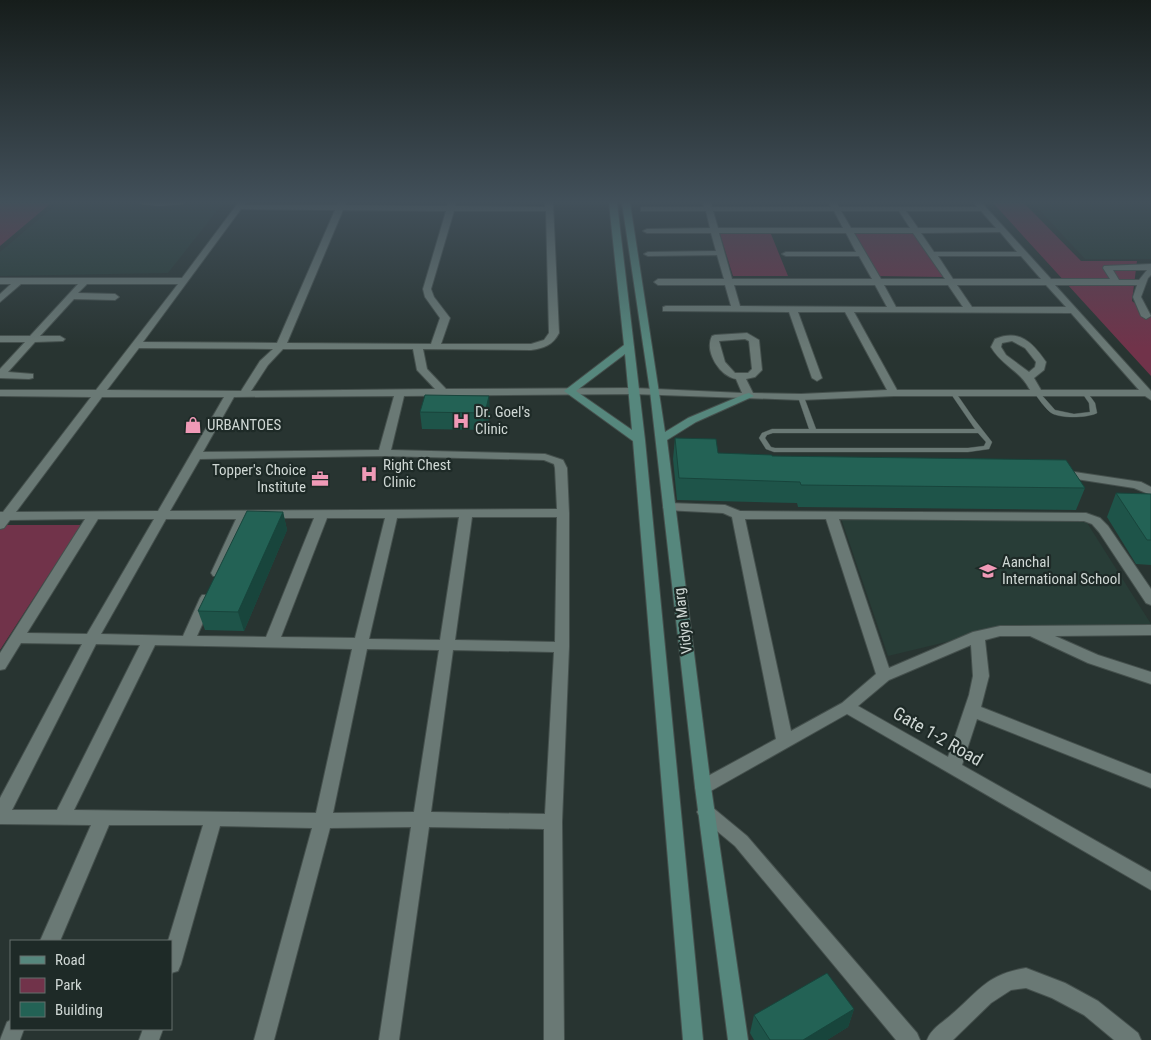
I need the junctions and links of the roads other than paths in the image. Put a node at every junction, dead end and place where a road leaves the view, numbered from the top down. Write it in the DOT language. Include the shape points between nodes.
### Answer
graph roads {
  1 [pos="205,252"];
  2 [pos="321,252"];
  3 [pos="438,252"];
  4 [pos="551,252"];
  5 [pos="618,252"];
  6 [pos="634,252"];
  7 [pos="1021,252"];
  8 [pos="721,253"];
  9 [pos="648,254"];
  10 [pos="786,254"];
  11 [pos="862,254"];
  12 [pos="932,254"];
  13 [pos="1023,254"];
  14 [pos="1151,269"];
  15 [pos="20,280"];
  16 [pos="0,281"];
  17 [pos="86,281"];
  18 [pos="182,281"];
  19 [pos="877,281"];
  20 [pos="950,281"];
  21 [pos="658,282"];
  22 [pos="727,282"];
  23 [pos="1046,282"];
  24 [pos="1116,282"];
  25 [pos="1142,283"];
  26 [pos="2,296"];
  27 [pos="72,296"];
  28 [pos="115,297"];
  29 [pos="736,308"];
  30 [pos="666,309"];
  31 [pos="792,309"];
  32 [pos="848,309"];
  33 [pos="893,309"];
  34 [pos="970,310"];
  35 [pos="1073,310"];
  36 [pos="1149,318"];
  37 [pos="0,338"];
  38 [pos="33,339"];
  39 [pos="60,339"];
  40 [pos="138,344"];
  41 [pos="280,346"];
  42 [pos="419,346"];
  43 [pos="435,346"];
  44 [pos="629,346"];
  45 [pos="29,376"];
  46 [pos="740,376"];
  47 [pos="1029,377"];
  48 [pos="817,378"];
  49 [pos="634,390"];
  50 [pos="569,391"];
  51 [pos="656,391"];
  52 [pos="443,392"];
  53 [pos="1148,392"];
  54 [pos="0,393"];
  55 [pos="400,393"];
  56 [pos="894,393"];
  57 [pos="1037,393"];
  58 [pos="1085,393"];
  59 [pos="98,394"];
  60 [pos="231,394"];
  61 [pos="244,394"];
  62 [pos="954,394"];
  63 [pos="749,396"];
  64 [pos="801,397"];
  65 [pos="813,431"];
  66 [pos="980,432"];
  67 [pos="661,439"];
  68 [pos="638,440"];
  69 [pos="384,453"];
  70 [pos="197,456"];
  71 [pos="1047,474"];
  72 [pos="1151,491"];
  73 [pos="669,506"];
  74 [pos="562,513"];
  75 [pos="95,514"];
  76 [pos="164,514"];
  77 [pos="244,514"];
  78 [pos="322,514"];
  79 [pos="392,514"];
  80 [pos="466,514"];
  81 [pos="738,515"];
  82 [pos="831,516"];
  83 [pos="2,519"];
  84 [pos="1151,600"];
  85 [pos="1151,630"];
  86 [pos="1032,631"];
  87 [pos="978,636"];
  88 [pos="17,638"];
  89 [pos="91,640"];
  90 [pos="149,642"];
  91 [pos="187,642"];
  92 [pos="271,643"];
  93 [pos="361,643"];
  94 [pos="448,645"];
  95 [pos="562,646"];
  96 [pos="0,665"];
  97 [pos="884,676"];
  98 [pos="1151,678"];
  99 [pos="847,707"];
  100 [pos="972,710"];
  101 [pos="785,742"];
  102 [pos="953,768"];
  103 [pos="1151,781"];
  104 [pos="703,787"];
  105 [pos="706,812"];
  106 [pos="0,816"];
  107 [pos="62,817"];
  108 [pos="102,818"];
  109 [pos="214,818"];
  110 [pos="422,819"];
  111 [pos="323,820"];
  112 [pos="553,822"];
  113 [pos="1151,882"];
  114 [pos="50,940"];
  115 [pos="172,961"];
  116 [pos="264,1040"];
  117 [pos="389,1040"];
  118 [pos="554,1040"];
  119 [pos="693,1040"];
  120 [pos="738,1040"];
  121 [pos="910,1040"];
  122 [pos="937,1040"];
  123 [pos="1131,1040"];
  1 -- 18 [label="street"];
  2 -- 41 [label="street"];
  3 -- 43 [label="street" via="427,289 430,300 445,318"];
  4 -- 43 [label="street" via="554,333 549,342 531,347"];
  5 -- 44 [label="main road, Vidya Marg"];
  6 -- 51 [label="main road, Vidya Marg"];
  7 -- 13 [label="street"];
  8 -- 9 [label="street"];
  8 -- 22 [label="street"];
  10 -- 11 [label="street"];
  11 -- 19 [label="street"];
  12 -- 13 [label="street"];
  12 -- 20 [label="street"];
  13 -- 23 [label="street"];
  14 -- 24 [label="street" via="1106,268"];
  14 -- 25 [label="street"];
  15 -- 16 [label="street"];
  15 -- 17 [label="street"];
  15 -- 26 [label="street"];
  17 -- 18 [label="street"];
  17 -- 27 [label="street"];
  18 -- 40 [label="street"];
  19 -- 20 [label="street"];
  19 -- 22 [label="street"];
  19 -- 33 [label="street"];
  20 -- 23 [label="street"];
  20 -- 34 [label="street"];
  21 -- 22 [label="street"];
  22 -- 29 [label="street"];
  23 -- 24 [label="street"];
  23 -- 35 [label="street"];
  24 -- 25 [label="street"];
  25 -- 36 [label="street" via="1137,297"];
  27 -- 28 [label="street"];
  27 -- 38 [label="street"];
  29 -- 30 [label="street"];
  29 -- 31 [label="street"];
  31 -- 32 [label="street"];
  31 -- 48 [label="street"];
  32 -- 33 [label="street"];
  32 -- 56 [label="street"];
  33 -- 34 [label="street"];
  34 -- 35 [label="street"];
  35 -- 53 [label="street"];
  37 -- 38 [label="street"];
  38 -- 39 [label="street"];
  38 -- 45 [label="street" via="0,375"];
  40 -- 41 [label="street"];
  40 -- 59 [label="street"];
  41 -- 42 [label="street"];
  41 -- 61 [label="street" via="264,363"];
  42 -- 43 [label="street"];
  42 -- 52 [label="street" via="419,364"];
  44 -- 49 [label="main road, Vidya Marg"];
  44 -- 50 [label="main road"];
  46 -- 46 [label="street" via="732,376 724,369 715,338 747,336 754,340 757,370 751,375"];
  46 -- 63 [label="street"];
  47 -- 47 [label="street" via="1002,357 996,347 998,341 1018,339 1028,346 1041,362 1040,368"];
  47 -- 57 [label="street"];
  49 -- 50 [label="street"];
  49 -- 51 [label="street"];
  49 -- 68 [label="main road, Vidya Marg"];
  50 -- 52 [label="street"];
  50 -- 68 [label="main road"];
  51 -- 63 [label="street"];
  51 -- 67 [label="main road, Vidya Marg"];
  52 -- 55 [label="street"];
  53 -- 58 [label="street"];
  54 -- 59 [label="street"];
  55 -- 61 [label="street"];
  55 -- 69 [label="street"];
  56 -- 62 [label="street"];
  56 -- 64 [label="street"];
  57 -- 58 [label="street"];
  57 -- 58 [label="lane" via="1053,412 1074,416 1094,413"];
  57 -- 62 [label="street"];
  59 -- 60 [label="street"];
  59 -- 83 [label="street"];
  60 -- 61 [label="street"];
  60 -- 70 [label="street"];
  62 -- 66 [label="lane"];
  63 -- 64 [label="street"];
  63 -- 67 [label="main road" via="692,420"];
  64 -- 65 [label="lane"];
  65 -- 66 [label="lane"];
  65 -- 66 [label="lane" via="767,432 762,438 768,448 774,450 968,450 990,445"];
  67 -- 73 [label="main road, Vidya Marg"];
  68 -- 119 [label="main road, Vidya Marg"];
  69 -- 70 [label="street"];
  69 -- 74 [label="street" via="523,455 553,459 561,468"];
  70 -- 76 [label="street"];
  71 -- 72 [label="street" via="1137,485"];
  73 -- 81 [label="street" via="725,509"];
  73 -- 104 [label="main road, Vidya Marg"];
  74 -- 80 [label="street"];
  74 -- 95 [label="street"];
  75 -- 76 [label="street"];
  75 -- 83 [label="street"];
  75 -- 88 [label="street"];
  76 -- 77 [label="street"];
  76 -- 89 [label="street"];
  77 -- 78 [label="street"];
  77 -- 91 [label="street"];
  78 -- 79 [label="street"];
  78 -- 92 [label="street"];
  79 -- 80 [label="street"];
  79 -- 93 [label="street"];
  80 -- 94 [label="street"];
  81 -- 82 [label="street"];
  81 -- 101 [label="street"];
  82 -- 84 [label="street" via="1086,517 1104,529"];
  82 -- 97 [label="street"];
  85 -- 86 [label="street"];
  86 -- 87 [label="street" via="1000,631"];
  86 -- 98 [label="street" via="1093,659"];
  87 -- 97 [label="street"];
  87 -- 100 [label="street" via="981,676"];
  88 -- 89 [label="street"];
  88 -- 96 [label="street"];
  89 -- 90 [label="street"];
  89 -- 106 [label="street"];
  90 -- 91 [label="street"];
  90 -- 107 [label="street"];
  91 -- 92 [label="street"];
  92 -- 93 [label="street"];
  93 -- 94 [label="street"];
  93 -- 111 [label="street"];
  94 -- 95 [label="street"];
  94 -- 110 [label="street"];
  95 -- 112 [label="street"];
  97 -- 99 [label="street"];
  99 -- 101 [label="street"];
  99 -- 102 [label="street, Gate 1-2 Road"];
  100 -- 102 [label="street"];
  100 -- 103 [label="street"];
  101 -- 104 [label="street"];
  102 -- 113 [label="street, Gate 1-2 Road"];
  104 -- 105 [label="main road, Vidya Marg"];
  105 -- 120 [label="main road, Vidya Marg"];
  105 -- 121 [label="street" via="741,840"];
  106 -- 107 [label="street"];
  107 -- 108 [label="street"];
  108 -- 109 [label="street"];
  108 -- 114 [label="street"];
  109 -- 111 [label="street"];
  109 -- 115 [label="street"];
  110 -- 111 [label="street"];
  110 -- 112 [label="street"];
  110 -- 117 [label="street"];
  111 -- 116 [label="street"];
  112 -- 118 [label="street"];
  122 -- 123 [label="street" via="984,996 1007,981 1026,978 1058,990 1090,1008"];
}
